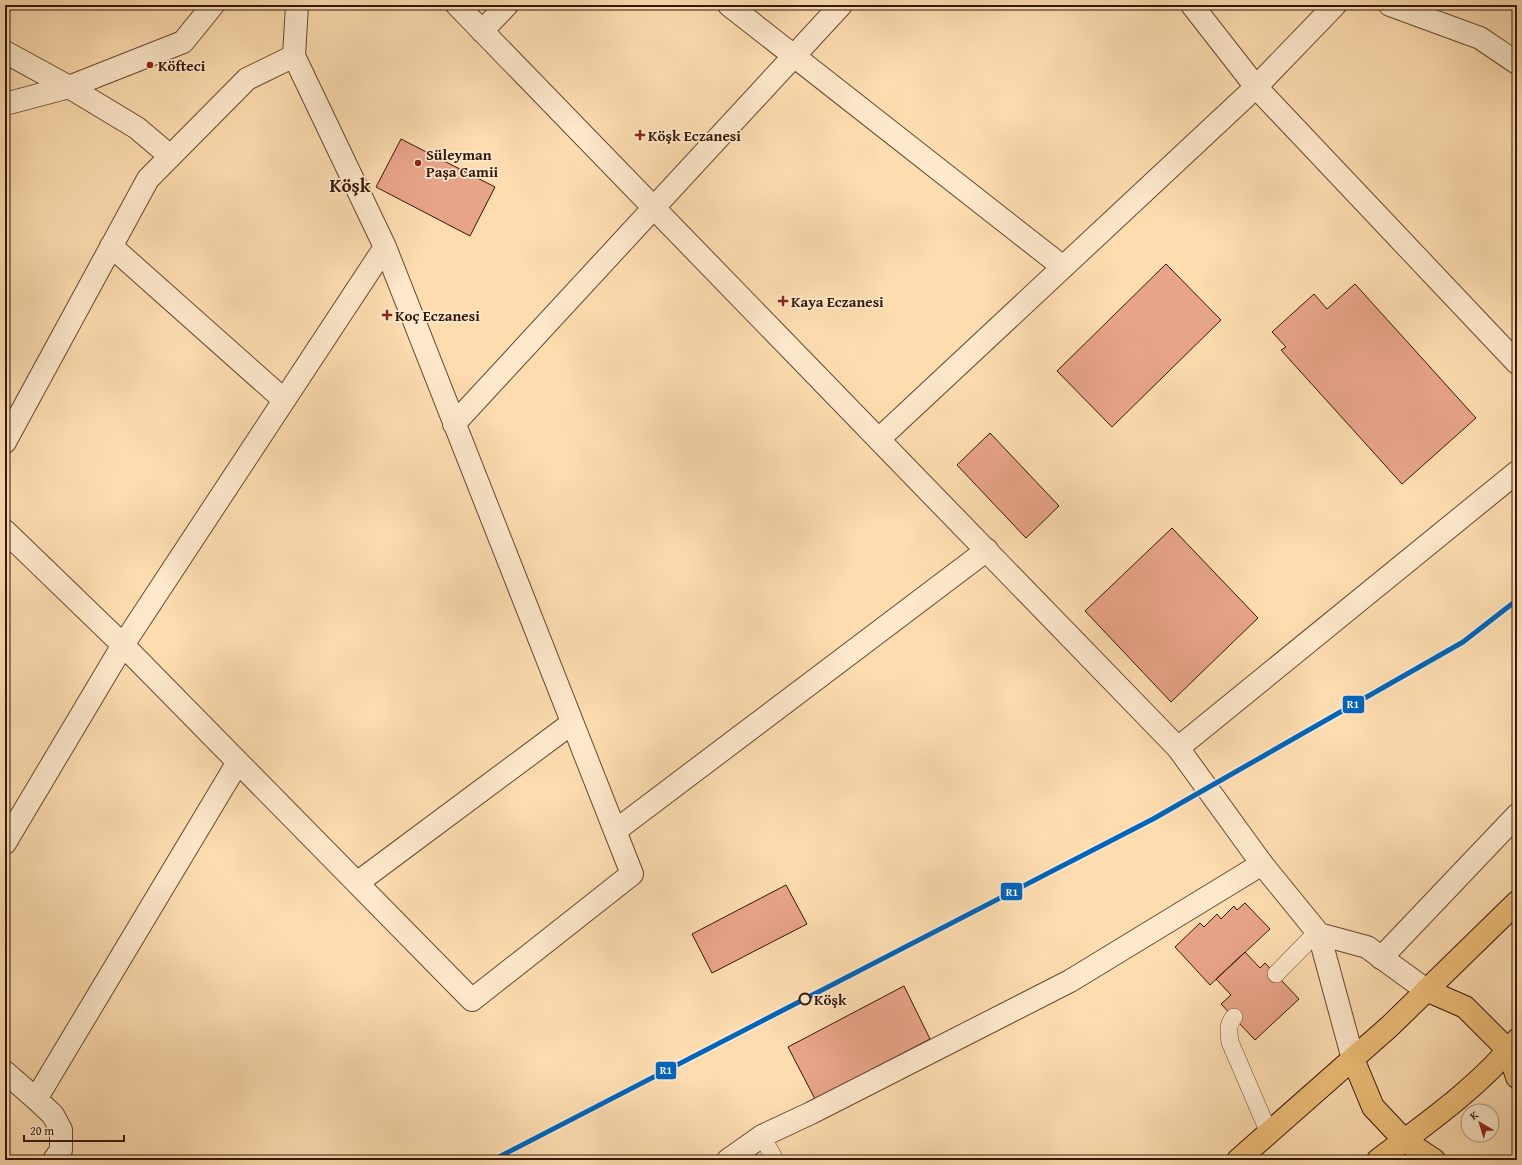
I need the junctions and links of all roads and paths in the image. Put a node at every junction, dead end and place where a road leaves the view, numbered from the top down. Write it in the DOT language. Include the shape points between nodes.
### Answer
graph roads {
  1 [pos="213,5"];
  2 [pos="297,5"];
  3 [pos="457,5"];
  4 [pos="507,5"];
  5 [pos="729,5"];
  6 [pos="841,5"];
  7 [pos="1192,5"];
  8 [pos="1335,5"];
  9 [pos="1390,5"];
  10 [pos="482,31"];
  11 [pos="5,52"];
  12 [pos="294,56"];
  13 [pos="794,56"];
  14 [pos="1517,62"];
  15 [pos="69,87"];
  16 [pos="1256,87"];
  17 [pos="5,104"];
  18 [pos="170,156"];
  19 [pos="653,207"];
  20 [pos="111,246"];
  21 [pos="384,247"];
  22 [pos="1063,267"];
  23 [pos="1517,363"];
  24 [pos="284,400"];
  25 [pos="454,424"];
  26 [pos="879,439"];
  27 [pos="5,442"];
  28 [pos="1517,472"];
  29 [pos="5,531"];
  30 [pos="987,550"];
  31 [pos="123,645"];
  32 [pos="572,723"];
  33 [pos="1178,748"];
  34 [pos="238,762"];
  35 [pos="1517,815"];
  36 [pos="615,831"];
  37 [pos="5,843"];
  38 [pos="1262,864"];
  39 [pos="356,883"];
  40 [pos="1517,902"];
  41 [pos="1318,933"];
  42 [pos="1381,958"];
  43 [pos="1276,974"];
  44 [pos="1426,990"];
  45 [pos="1234,1017"];
  46 [pos="1513,1045"];
  47 [pos="1354,1059"];
  48 [pos="5,1072"];
  49 [pos="1517,1077"];
  50 [pos="36,1098"];
  51 [pos="1269,1133"];
  52 [pos="762,1136"];
  53 [pos="1404,1140"];
  54 [pos="54,1160"];
  55 [pos="728,1160"];
  56 [pos="776,1160"];
  57 [pos="1238,1160"];
  58 [pos="1378,1160"];
  59 [pos="1433,1160"];
  1 -- 15 [label="street" via="183,42"];
  2 -- 12 [label="street"];
  3 -- 10 [label="street"];
  4 -- 10 [label="street"];
  5 -- 13 [label="street"];
  6 -- 13 [label="street"];
  7 -- 16 [label="street"];
  8 -- 16 [label="street"];
  9 -- 14 [label="street" via="1480,38"];
  10 -- 19 [label="street"];
  11 -- 15 [label="street"];
  12 -- 18 [label="street" via="247,79"];
  12 -- 21 [label="street"];
  13 -- 19 [label="street"];
  13 -- 22 [label="street"];
  15 -- 17 [label="street"];
  15 -- 18 [label="street" via="137,128"];
  16 -- 22 [label="street"];
  16 -- 23 [label="street"];
  18 -- 20 [label="street" via="148,178"];
  19 -- 25 [label="street"];
  19 -- 26 [label="street"];
  20 -- 24 [label="street"];
  20 -- 27 [label="street"];
  21 -- 24 [label="street"];
  21 -- 25 [label="street"];
  22 -- 26 [label="street"];
  24 -- 31 [label="street"];
  25 -- 32 [label="street"];
  26 -- 30 [label="street"];
  28 -- 33 [label="street"];
  29 -- 31 [label="street"];
  30 -- 33 [label="street"];
  30 -- 36 [label="street"];
  31 -- 34 [label="street"];
  31 -- 37 [label="street"];
  32 -- 36 [label="street"];
  32 -- 39 [label="street"];
  33 -- 38 [label="street"];
  34 -- 39 [label="street"];
  34 -- 50 [label="street"];
  35 -- 42 [label="street"];
  36 -- 39 [label="street" via="632,874 472,1000"];
  38 -- 41 [label="street"];
  38 -- 52 [label="street" via="1070,980"];
  40 -- 44 [label="main road"];
  41 -- 42 [label="street" via="1367,947"];
  41 -- 43 [label="lane"];
  41 -- 47 [label="street"];
  42 -- 44 [label="street"];
  44 -- 46 [label="main road" via="1465,1007"];
  44 -- 47 [label="main road"];
  45 -- 51 [label="lane" via="1228,1030 1230,1042"];
  46 -- 49 [label="main road"];
  46 -- 53 [label="main road" via="1466,1092"];
  47 -- 51 [label="main road"];
  47 -- 53 [label="main road" via="1373,1107"];
  48 -- 50 [label="street"];
  50 -- 54 [label="street" via="53,1115 61,1130 62,1150"];
  51 -- 57 [label="main road"];
  52 -- 55 [label="street"];
  52 -- 56 [label="lane"];
  53 -- 58 [label="main road"];
  53 -- 59 [label="main road"];
}
